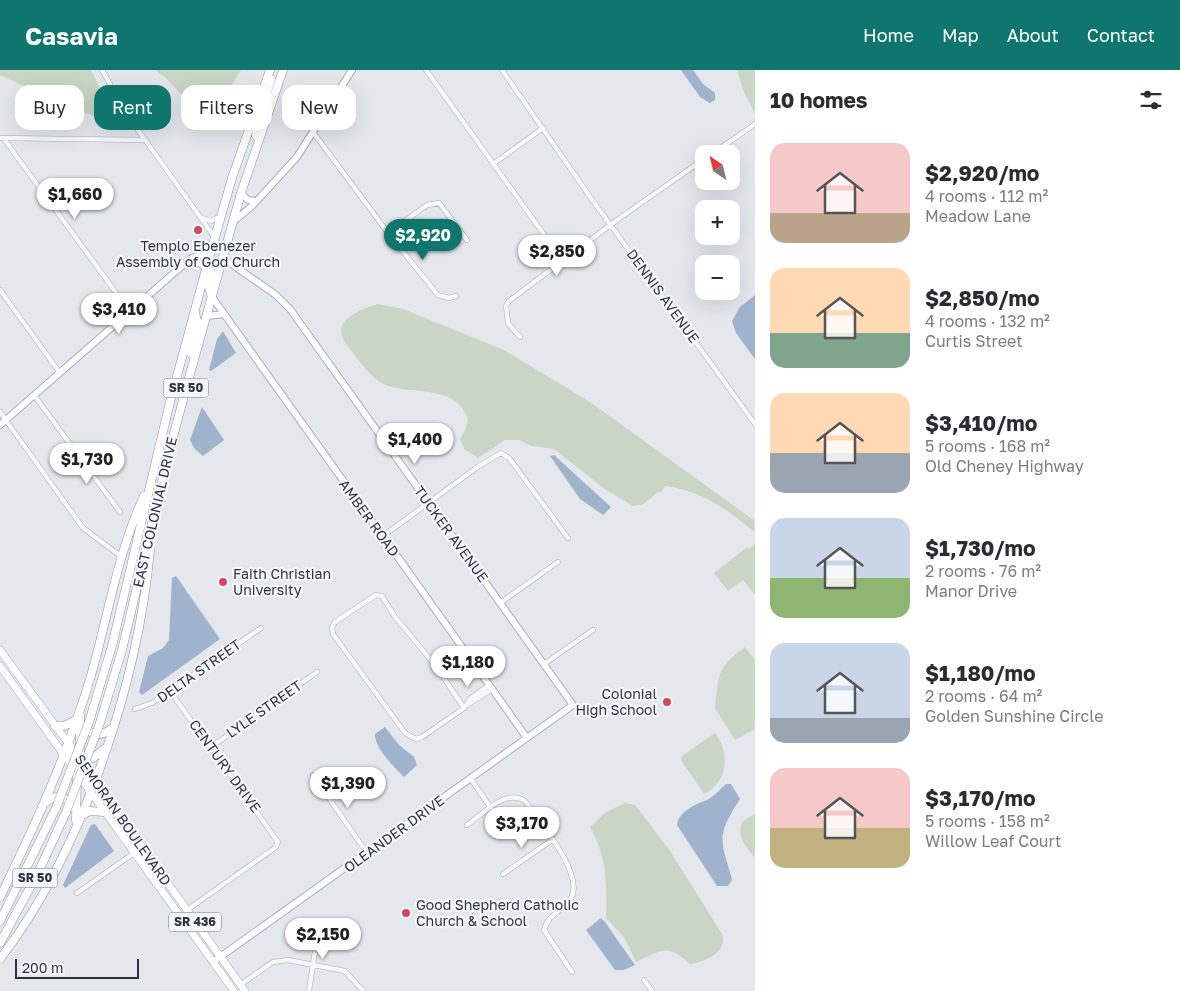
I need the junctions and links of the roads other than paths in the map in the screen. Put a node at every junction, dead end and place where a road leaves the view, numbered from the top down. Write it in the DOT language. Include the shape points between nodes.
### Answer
graph roads {
  1 [pos="102,70"];
  2 [pos="270,70"];
  3 [pos="274,70"];
  4 [pos="283,70"];
  5 [pos="352,70"];
  6 [pos="426,70"];
  7 [pos="502,70"];
  8 [pos="264,85"];
  9 [pos="269,85"];
  10 [pos="272,100"];
  11 [pos="755,124"];
  12 [pos="543,128"];
  13 [pos="249,130"];
  14 [pos="257,130"];
  15 [pos="262,130"];
  16 [pos="313,132"];
  17 [pos="2,138"];
  18 [pos="145,140"];
  19 [pos="725,145"];
  20 [pos="254,153"];
  21 [pos="493,164"];
  22 [pos="695,165"];
  23 [pos="241,194"];
  24 [pos="256,201"];
  25 [pos="222,216"];
  26 [pos="201,218"];
  27 [pos="233,222"];
  28 [pos="612,224"];
  29 [pos="388,233"];
  30 [pos="467,240"];
  31 [pos="214,243"];
  32 [pos="223,258"];
  33 [pos="190,259"];
  34 [pos="563,261"];
  35 [pos="206,269"];
  36 [pos="0,290"];
  37 [pos="456,296"];
  38 [pos="212,297"];
  39 [pos="130,312"];
  40 [pos="195,312"];
  41 [pos="224,314"];
  42 [pos="207,316"];
  43 [pos="520,337"];
  44 [pos="60,373"];
  45 [pos="190,374"];
  46 [pos="34,396"];
  47 [pos="170,402"];
  48 [pos="0,412"];
  49 [pos="6,420"];
  50 [pos="755,424"];
  51 [pos="0,425"];
  52 [pos="170,448"];
  53 [pos="151,481"];
  54 [pos="429,503"];
  55 [pos="120,512"];
  56 [pos="152,525"];
  57 [pos="382,536"];
  58 [pos="568,538"];
  59 [pos="122,557"];
  60 [pos="558,562"];
  61 [pos="500,603"];
  62 [pos="261,628"];
  63 [pos="593,630"];
  64 [pos="0,650"];
  65 [pos="544,664"];
  66 [pos="0,666"];
  67 [pos="316,672"];
  68 [pos="490,687"];
  69 [pos="170,691"];
  70 [pos="573,705"];
  71 [pos="464,708"];
  72 [pos="135,709"];
  73 [pos="78,721"];
  74 [pos="55,726"];
  75 [pos="112,728"];
  76 [pos="527,738"];
  77 [pos="68,743"];
  78 [pos="107,745"];
  79 [pos="211,747"];
  80 [pos="63,756"];
  81 [pos="76,759"];
  82 [pos="313,775"];
  83 [pos="81,776"];
  84 [pos="471,779"];
  85 [pos="95,780"];
  86 [pos="51,787"];
  87 [pos="90,793"];
  88 [pos="44,804"];
  89 [pos="491,808"];
  90 [pos="104,812"];
  91 [pos="78,817"];
  92 [pos="467,825"];
  93 [pos="552,840"];
  94 [pos="134,853"];
  95 [pos="367,853"];
  96 [pos="503,874"];
  97 [pos="77,893"];
  98 [pos="0,897"];
  99 [pos="187,910"];
  100 [pos="0,921"];
  101 [pos="327,923"];
  102 [pos="0,943"];
  103 [pos="220,957"];
  104 [pos="0,959"];
  105 [pos="213,962"];
  106 [pos="313,964"];
  107 [pos="572,972"];
  108 [pos="644,980"];
  109 [pos="243,988"];
  110 [pos="234,991"];
  111 [pos="309,991"];
  112 [pos="363,991"];
  113 [pos="652,991"];
  1 -- 18 [label="street"];
  2 -- 8 [label="highway, EAST COLONIAL DRIVE / SR 50"];
  3 -- 9 [label="highway"];
  4 -- 10 [label="highway, EAST COLONIAL DRIVE / SR 50"];
  5 -- 16 [label="street"];
  6 -- 21 [label="street"];
  7 -- 12 [label="street, DENNIS AVENUE"];
  11 -- 19 [label="street"];
  12 -- 21 [label="street"];
  12 -- 28 [label="street, DENNIS AVENUE"];
  13 -- 25 [label="highway, EAST COLONIAL DRIVE / SR 50"];
  14 -- 20 [label="highway"];
  15 -- 20 [label="highway, EAST COLONIAL DRIVE / SR 50"];
  16 -- 24 [label="street" via="297,156"];
  16 -- 29 [label="street"];
  17 -- 18 [label="street"];
  17 -- 39 [label="street"];
  18 -- 26 [label="street"];
  20 -- 23 [label="highway, EAST COLONIAL DRIVE / SR 50"];
  21 -- 34 [label="street"];
  22 -- 28 [label="street"];
  23 -- 24 [label="street"];
  23 -- 27 [label="highway, EAST COLONIAL DRIVE / SR 50"];
  24 -- 27 [label="street"];
  25 -- 26 [label="street" via="211,220"];
  25 -- 31 [label="highway, EAST COLONIAL DRIVE / SR 50"];
  26 -- 31 [label="street"];
  27 -- 32 [label="highway, EAST COLONIAL DRIVE / SR 50"];
  28 -- 34 [label="street"];
  28 -- 50 [label="street, DENNIS AVENUE"];
  29 -- 30 [label="street" via="428,205 438,203"];
  29 -- 37 [label="street" via="438,295"];
  31 -- 33 [label="street" via="206,253"];
  31 -- 35 [label="highway, EAST COLONIAL DRIVE / SR 50"];
  31 -- 38 [label="highway" via="209,287"];
  32 -- 38 [label="highway, EAST COLONIAL DRIVE / SR 50"];
  32 -- 54 [label="street, TUCKER AVENUE" via="276,295 290,309"];
  33 -- 35 [label="street" via="200,262"];
  33 -- 39 [label="street"];
  34 -- 43 [label="street" via="519,292 506,306 508,323"];
  35 -- 40 [label="highway, EAST COLONIAL DRIVE / SR 50"];
  36 -- 44 [label="street"];
  38 -- 41 [label="street, AMBER ROAD"];
  38 -- 42 [label="highway, EAST COLONIAL DRIVE / SR 50"];
  39 -- 44 [label="street"];
  40 -- 45 [label="highway" via="198,325 187,368"];
  40 -- 47 [label="highway, EAST COLONIAL DRIVE / SR 50"];
  41 -- 42 [label="street"];
  41 -- 57 [label="street, AMBER ROAD"];
  42 -- 45 [label="highway, EAST COLONIAL DRIVE / SR 50"];
  44 -- 46 [label="street"];
  45 -- 52 [label="highway, EAST COLONIAL DRIVE / SR 50"];
  46 -- 49 [label="street"];
  46 -- 55 [label="street"];
  47 -- 52 [label="highway"];
  47 -- 53 [label="highway, EAST COLONIAL DRIVE / SR 50"];
  48 -- 49 [label="street"];
  49 -- 51 [label="street"];
  49 -- 59 [label="street" via="83,528"];
  52 -- 56 [label="highway, EAST COLONIAL DRIVE / SR 50"];
  53 -- 59 [label="highway" via="131,524"];
  53 -- 100 [label="highway, EAST COLONIAL DRIVE / SR 50, bridge" via="112,646 89,722 56,808"];
  54 -- 57 [label="street"];
  54 -- 58 [label="street" via="501,453 509,458"];
  54 -- 61 [label="street, TUCKER AVENUE"];
  56 -- 75 [label="highway" via="142,618"];
  56 -- 102 [label="highway, EAST COLONIAL DRIVE / SR 50, bridge" via="122,650 99,726 66,812"];
  57 -- 68 [label="street, AMBER ROAD"];
  59 -- 73 [label="highway"];
  60 -- 61 [label="street"];
  61 -- 65 [label="street, TUCKER AVENUE"];
  62 -- 69 [label="street, DELTA STREET"];
  63 -- 65 [label="street"];
  64 -- 74 [label="main road, SEMORAN BOULEVARD"];
  65 -- 70 [label="street, TUCKER AVENUE"];
  66 -- 80 [label="main road, SEMORAN BOULEVARD"];
  67 -- 79 [label="street, LYLE STREET"];
  68 -- 71 [label="street"];
  68 -- 76 [label="street, AMBER ROAD"];
  69 -- 72 [label="street, DELTA STREET"];
  69 -- 79 [label="street, CENTURY DRIVE"];
  70 -- 76 [label="street, OLEANDER DRIVE"];
  71 -- 71 [label="street" via="422,737 411,737 333,634 335,622 371,597 382,596"];
  73 -- 74 [label="highway"];
  73 -- 75 [label="highway" via="87,731 98,734"];
  73 -- 77 [label="highway"];
  73 -- 81 [label="highway"];
  74 -- 77 [label="main road, SEMORAN BOULEVARD"];
  75 -- 78 [label="highway"];
  76 -- 84 [label="street, OLEANDER DRIVE"];
  77 -- 80 [label="highway"];
  77 -- 81 [label="highway"];
  78 -- 81 [label="highway" via="99,754"];
  78 -- 85 [label="highway"];
  79 -- 99 [label="street, CENTURY DRIVE" via="278,842 276,847"];
  80 -- 81 [label="highway"];
  80 -- 83 [label="main road, SEMORAN BOULEVARD"];
  80 -- 86 [label="highway"];
  81 -- 83 [label="highway"];
  81 -- 85 [label="main road, SEMORAN BOULEVARD / SR 436"];
  82 -- 95 [label="street"];
  83 -- 85 [label="highway"];
  83 -- 86 [label="highway" via="62,778"];
  83 -- 87 [label="highway"];
  83 -- 91 [label="highway"];
  84 -- 89 [label="street"];
  84 -- 95 [label="street, OLEANDER DRIVE"];
  85 -- 87 [label="highway"];
  85 -- 99 [label="main road, SEMORAN BOULEVARD / SR 436"];
  86 -- 88 [label="highway"];
  87 -- 90 [label="main road, SEMORAN BOULEVARD / SR 436"];
  87 -- 91 [label="highway"];
  88 -- 91 [label="highway" via="55,796 65,798"];
  88 -- 98 [label="highway"];
  89 -- 92 [label="street"];
  89 -- 93 [label="street" via="505,798 519,797"];
  90 -- 91 [label="highway" via="90,811"];
  90 -- 94 [label="main road, SEMORAN BOULEVARD / SR 436"];
  91 -- 104 [label="highway" via="45,890"];
  93 -- 96 [label="street"];
  93 -- 107 [label="street" via="571,868 573,894 550,917 544,930"];
  94 -- 97 [label="street"];
  94 -- 105 [label="main road, SEMORAN BOULEVARD / SR 436"];
  95 -- 103 [label="street, OLEANDER DRIVE"];
  99 -- 103 [label="main road, SEMORAN BOULEVARD / SR 436"];
  101 -- 106 [label="street" via="317,938"];
  103 -- 105 [label="street, OLEANDER DRIVE"];
  103 -- 109 [label="main road, SEMORAN BOULEVARD / SR 436"];
  105 -- 110 [label="main road, SEMORAN BOULEVARD / SR 436"];
  106 -- 109 [label="street" via="273,962"];
  106 -- 111 [label="street"];
  106 -- 112 [label="street" via="345,971"];
  108 -- 113 [label="street"];
}
